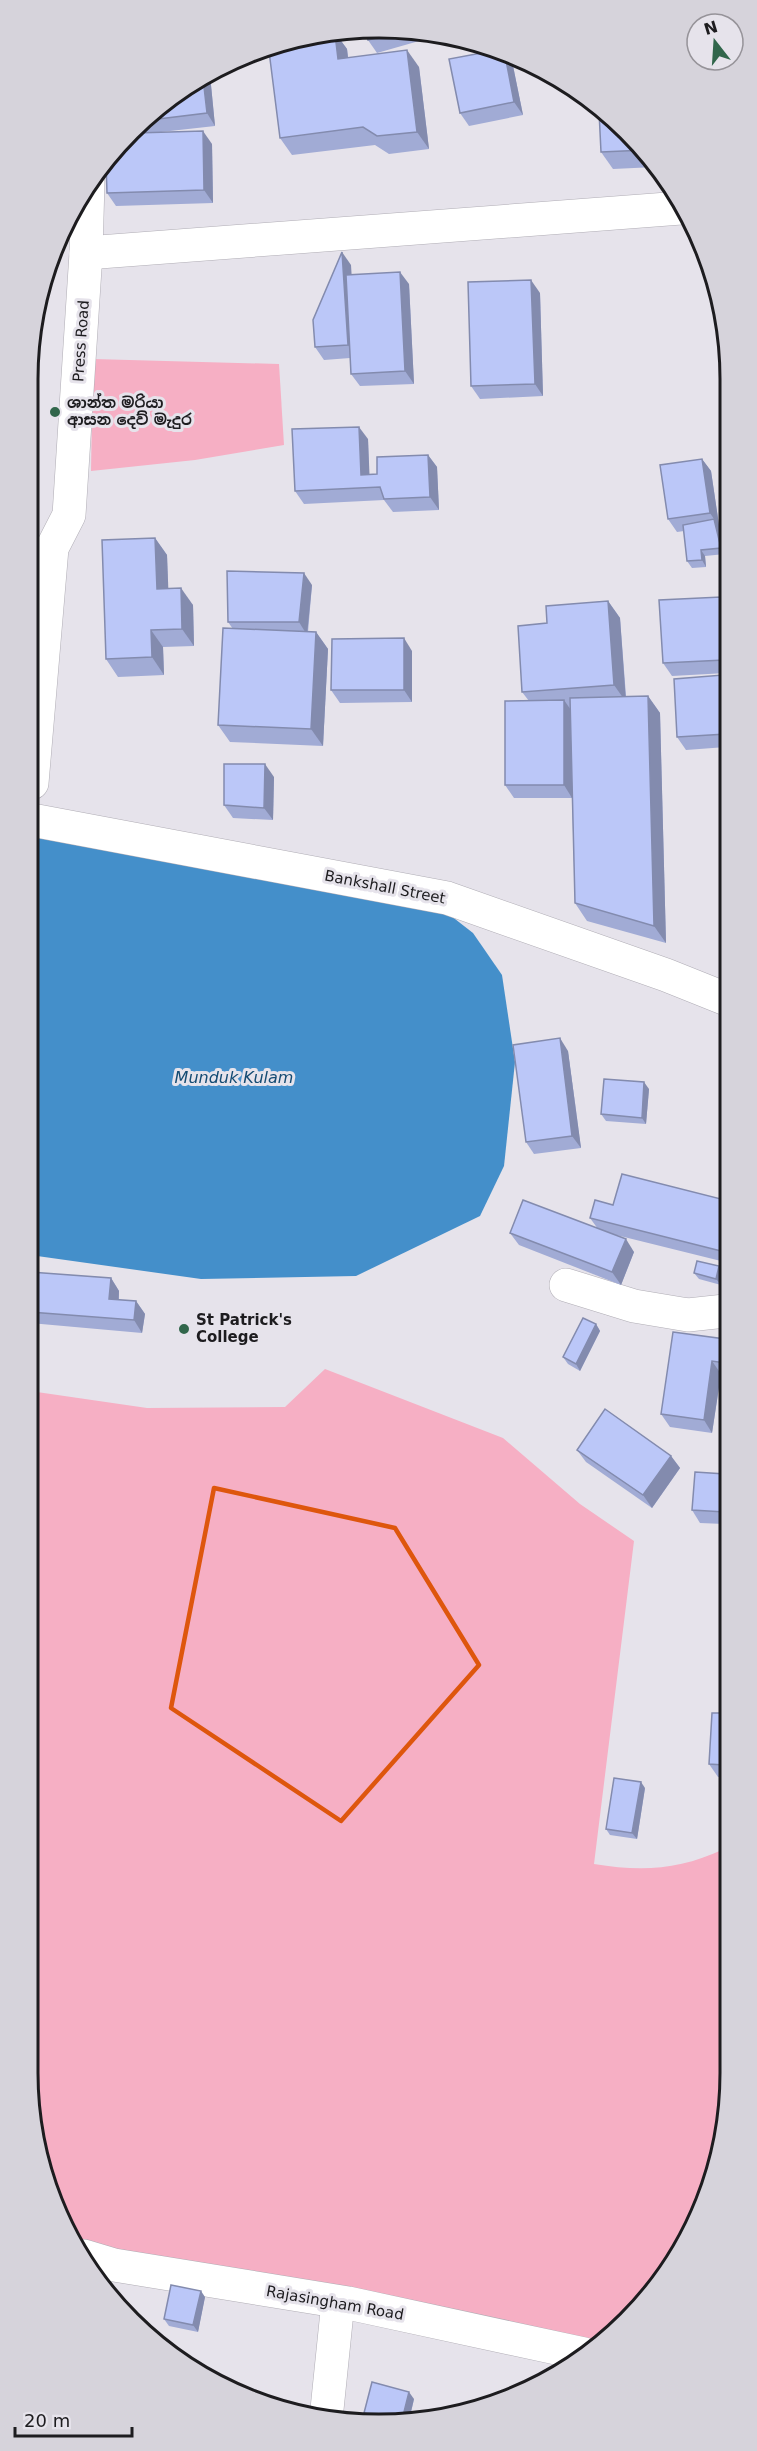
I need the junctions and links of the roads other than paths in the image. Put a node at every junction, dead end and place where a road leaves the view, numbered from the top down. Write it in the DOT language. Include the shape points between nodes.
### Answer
graph roads {
  1 [pos="87,201"];
  2 [pos="674,209"];
  3 [pos="86,253"];
  4 [pos="38,712"];
  5 [pos="38,821"];
  6 [pos="720,997"];
  7 [pos="566,1285"];
  8 [pos="720,1312"];
  9 [pos="93,2259"];
  10 [pos="338,2302"];
  11 [pos="574,2352"];
  12 [pos="327,2410"];
  1 -- 3 [label="street, Press Road"];
  2 -- 3 [label="street"];
  3 -- 4 [label="street, Press Road" via="69,515 52,548"];
  5 -- 6 [label="street, Bankshall Street" via="447,898"];
  7 -- 8 [label="street" via="634,1306 688,1315"];
  9 -- 10 [label="street, Rajasingham Road"];
  10 -- 11 [label="street, Rajasingham Road"];
  10 -- 12 [label="street"];
}
